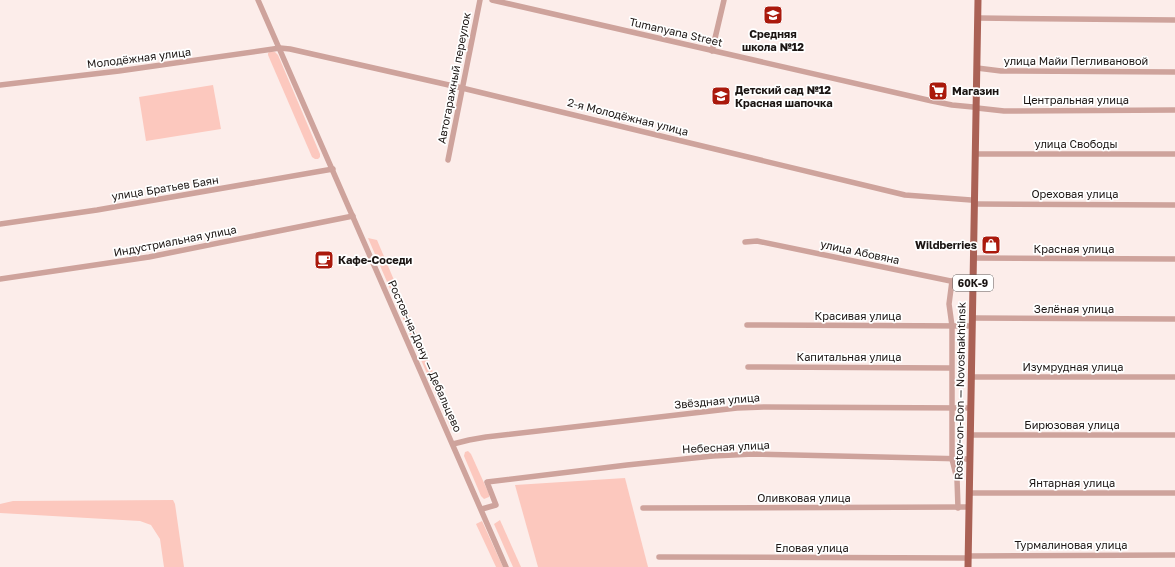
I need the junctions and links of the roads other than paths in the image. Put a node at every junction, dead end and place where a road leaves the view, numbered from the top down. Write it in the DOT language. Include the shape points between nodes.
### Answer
graph roads {
  1 [pos="258,0"];
  2 [pos="480,0"];
  3 [pos="492,0"];
  4 [pos="724,0"];
  5 [pos="977,0"];
  6 [pos="978,18"];
  7 [pos="1175,20"];
  8 [pos="280,48"];
  9 [pos="712,51"];
  10 [pos="978,68"];
  11 [pos="1175,72"];
  12 [pos="0,85"];
  13 [pos="462,88"];
  14 [pos="975,107"];
  15 [pos="1175,110"];
  16 [pos="976,154"];
  17 [pos="1175,154"];
  18 [pos="448,160"];
  19 [pos="333,169"];
  20 [pos="973,202"];
  21 [pos="1175,205"];
  22 [pos="353,216"];
  23 [pos="0,224"];
  24 [pos="745,242"];
  25 [pos="973,258"];
  26 [pos="1175,259"];
  27 [pos="0,280"];
  28 [pos="952,281"];
  29 [pos="970,285"];
  30 [pos="972,318"];
  31 [pos="1175,319"];
  32 [pos="747,325"];
  33 [pos="952,326"];
  34 [pos="969,326"];
  35 [pos="748,366"];
  36 [pos="951,368"];
  37 [pos="971,377"];
  38 [pos="1175,377"];
  39 [pos="952,408"];
  40 [pos="968,408"];
  41 [pos="970,435"];
  42 [pos="1175,435"];
  43 [pos="453,444"];
  44 [pos="952,459"];
  45 [pos="967,459"];
  46 [pos="969,493"];
  47 [pos="1175,493"];
  48 [pos="643,508"];
  49 [pos="962,508"];
  50 [pos="482,509"];
  51 [pos="1175,555"];
  52 [pos="658,557"];
  53 [pos="967,557"];
  54 [pos="506,567"];
  55 [pos="967,567"];
  1 -- 8 [label="street, Ростов-на-Дону — Дебальцево"];
  2 -- 13 [label="street, Автогаражный переулок"];
  3 -- 9 [label="street, Tumanyana Street"];
  4 -- 9 [label="street"];
  5 -- 6 [label="main road, Rostov-on-Don — Novoshakhtinsk / 60К-9"];
  5 -- 14 [label="main road, Rostov-on-Don — Novoshakhtinsk / 60К-9"];
  6 -- 7 [label="street"];
  6 -- 10 [label="main road, Rostov-on-Don — Novoshakhtinsk / 60К-9"];
  8 -- 12 [label="street, Молодёжная улица"];
  8 -- 13 [label="street, 2-я Молодёжная улица"];
  8 -- 19 [label="street, Ростов-на-Дону — Дебальцево"];
  9 -- 14 [label="street, Tumanyana Street" via="932,101"];
  10 -- 11 [label="street, улица Майи Пегливановой" via="1001,71"];
  10 -- 14 [label="main road, Rostov-on-Don — Novoshakhtinsk / 60К-9"];
  13 -- 18 [label="street, Автогаражный переулок"];
  13 -- 20 [label="street, 2-я Молодёжная улица" via="905,195"];
  14 -- 15 [label="street, Центральная улица" via="1004,111"];
  14 -- 16 [label="main road, Rostov-on-Don — Novoshakhtinsk / 60К-9"];
  14 -- 20 [label="main road, Rostov-on-Don — Novoshakhtinsk / 60К-9"];
  16 -- 17 [label="street, улица Свободы"];
  16 -- 20 [label="main road, Rostov-on-Don — Novoshakhtinsk / 60К-9"];
  19 -- 22 [label="street, Ростов-на-Дону — Дебальцево"];
  19 -- 23 [label="street, улица Братьев Баян"];
  20 -- 21 [label="street, Ореховая улица"];
  20 -- 25 [label="main road, Rostov-on-Don — Novoshakhtinsk / 60К-9"];
  20 -- 29 [label="main road, Rostov-on-Don — Novoshakhtinsk / 60К-9"];
  22 -- 27 [label="street, Индустриальная улица" via="149,257"];
  22 -- 43 [label="street, Ростов-на-Дону — Дебальцево"];
  24 -- 28 [label="street, улица Абовяна" via="757,241"];
  25 -- 26 [label="street, Красная улица"];
  25 -- 30 [label="main road, Rostov-on-Don — Novoshakhtinsk / 60К-9"];
  28 -- 29 [label="street, улица Абовяна"];
  28 -- 33 [label="street" via="949,304"];
  29 -- 34 [label="main road, Rostov-on-Don — Novoshakhtinsk / 60К-9"];
  30 -- 31 [label="street, Зелёная улица"];
  30 -- 37 [label="main road, Rostov-on-Don — Novoshakhtinsk / 60К-9"];
  32 -- 33 [label="street, Красивая улица"];
  33 -- 34 [label="street, Красивая улица"];
  33 -- 36 [label="street"];
  34 -- 40 [label="main road, Rostov-on-Don — Novoshakhtinsk / 60К-9"];
  35 -- 36 [label="street, Капитальная улица"];
  36 -- 39 [label="street"];
  37 -- 38 [label="street, Изумрудная улица"];
  37 -- 41 [label="main road, Rostov-on-Don — Novoshakhtinsk / 60К-9"];
  39 -- 40 [label="street, Звёздная улица"];
  39 -- 43 [label="street, Звёздная улица" via="737,408"];
  39 -- 44 [label="street"];
  40 -- 45 [label="main road, Rostov-on-Don — Novoshakhtinsk / 60К-9"];
  41 -- 42 [label="street, Бирюзовая улица"];
  41 -- 46 [label="main road, Rostov-on-Don — Novoshakhtinsk / 60К-9"];
  43 -- 50 [label="street, Ростов-на-Дону — Дебальцево"];
  44 -- 45 [label="street, Небесная улица"];
  44 -- 49 [label="street"];
  44 -- 50 [label="street, Небесная улица" via="753,454 627,465 487,482 496,505"];
  45 -- 49 [label="main road, Rostov-on-Don — Novoshakhtinsk / 60К-9"];
  46 -- 47 [label="street, Янтарная улица"];
  46 -- 53 [label="main road, Rostov-on-Don — Novoshakhtinsk / 60К-9"];
  48 -- 49 [label="street, Оливковая улица"];
  49 -- 53 [label="main road, Rostov-on-Don — Novoshakhtinsk / 60К-9"];
  50 -- 54 [label="street, Ростов-на-Дону — Дебальцево"];
  51 -- 53 [label="street, Турмалиновая улица"];
  52 -- 53 [label="street, Еловая улица"];
  53 -- 55 [label="main road, Rostov-on-Don — Novoshakhtinsk / 60К-9"];
}
